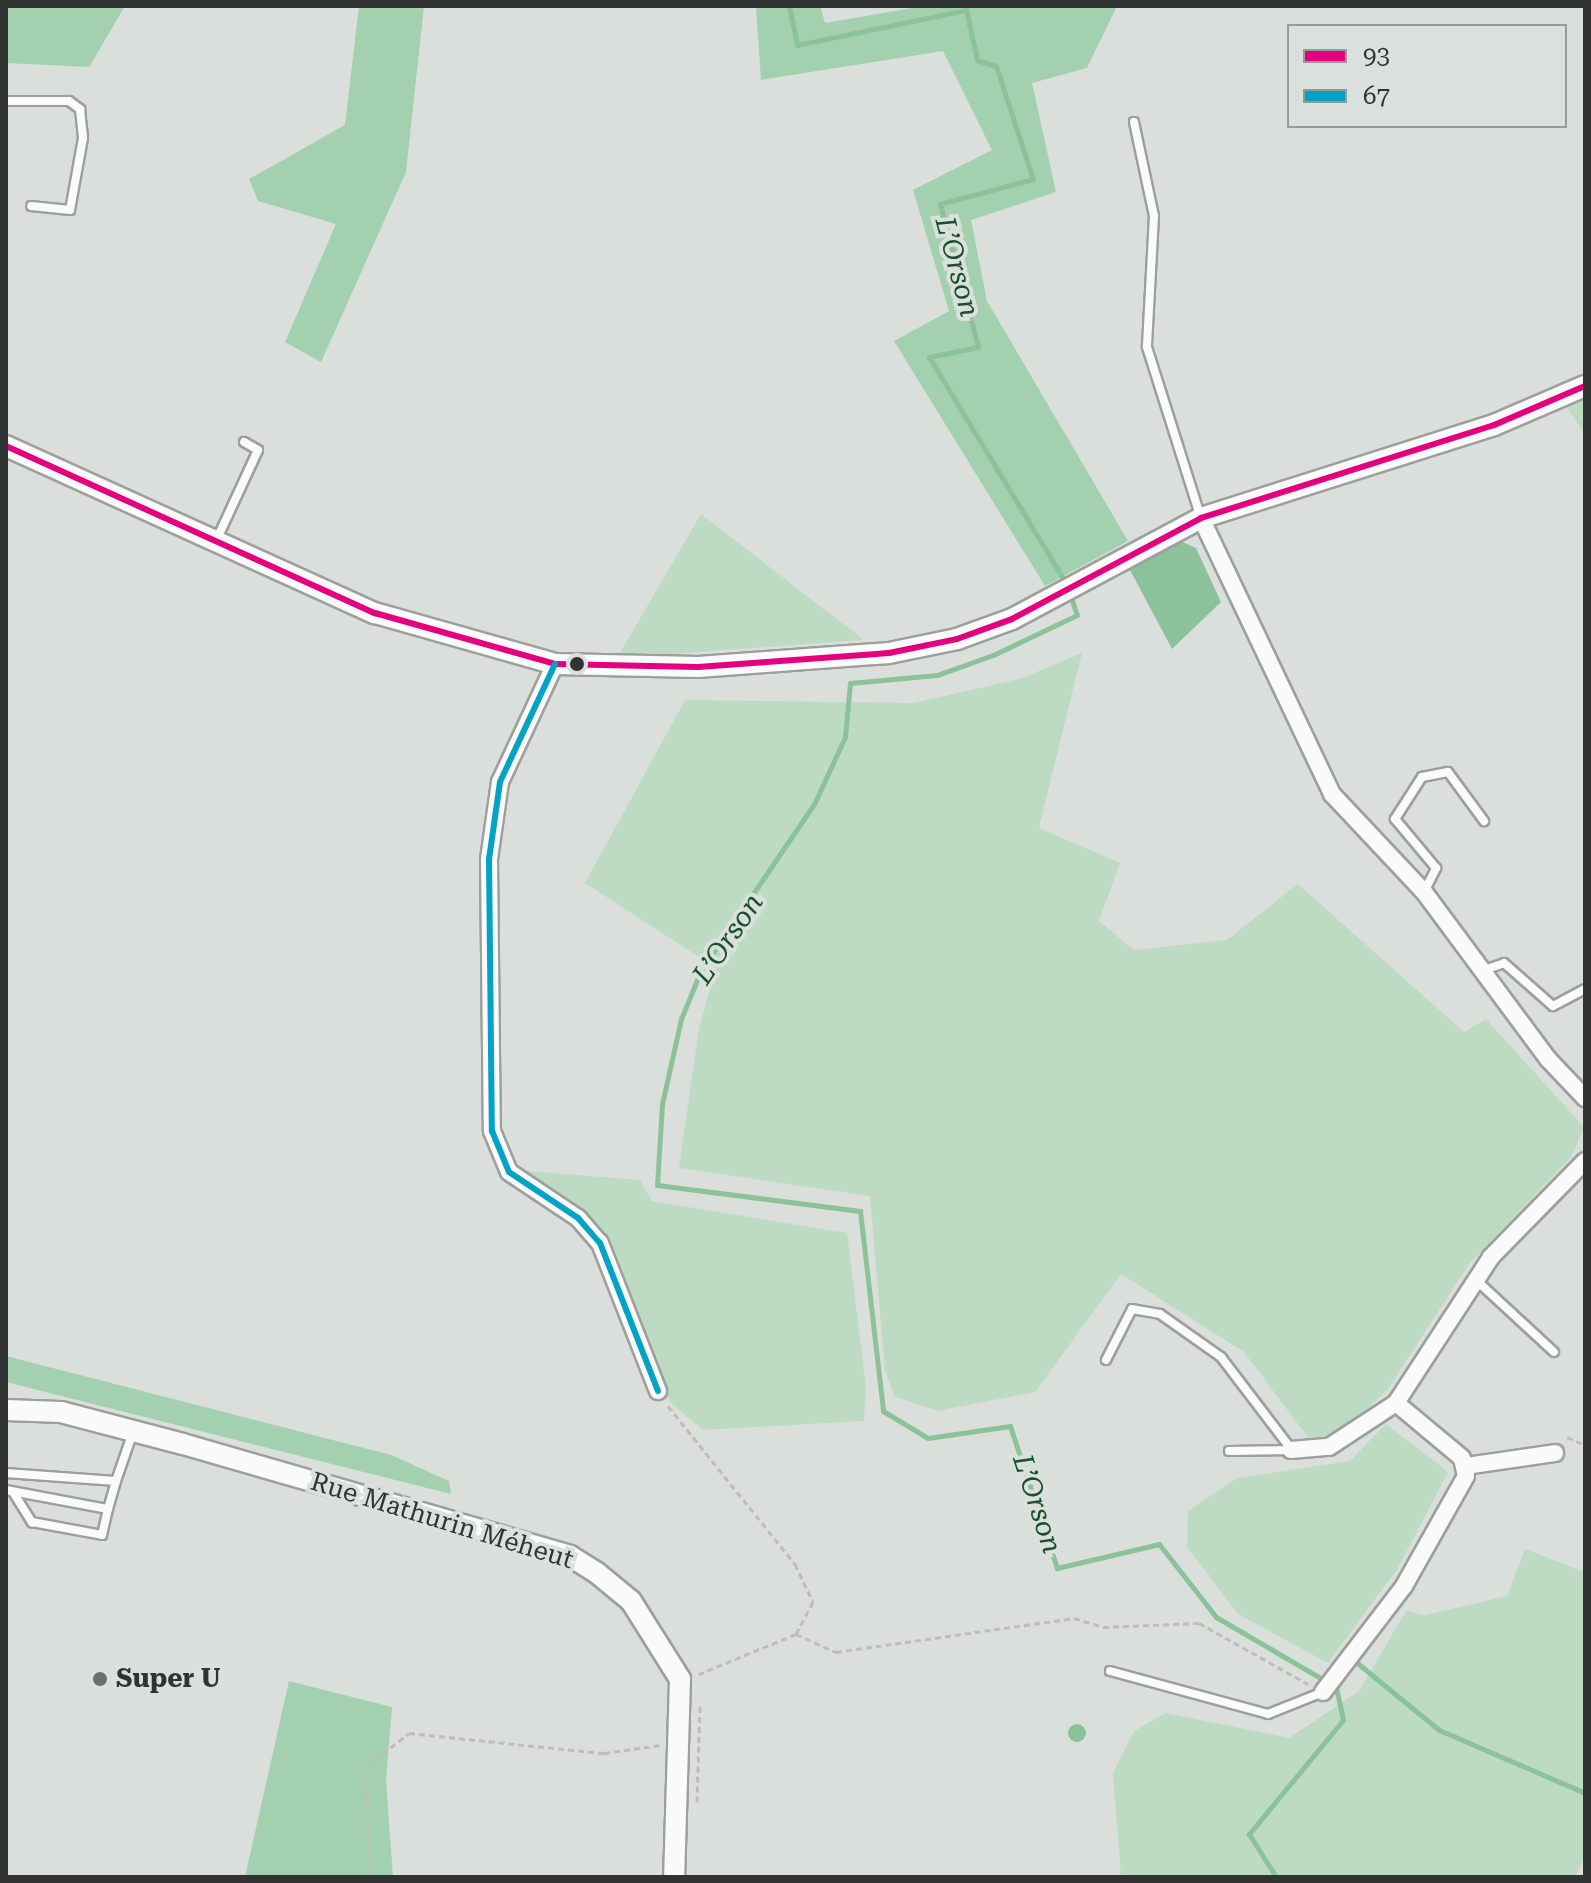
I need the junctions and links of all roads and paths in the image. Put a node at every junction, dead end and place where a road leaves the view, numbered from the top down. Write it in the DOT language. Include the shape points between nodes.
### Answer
graph roads {
  1 [pos="6,101"];
  2 [pos="1134,122"];
  3 [pos="31,206"];
  4 [pos="1585,386"];
  5 [pos="244,442"];
  6 [pos="6,446"];
  7 [pos="1201,518"];
  8 [pos="214,546"];
  9 [pos="555,664"];
  10 [pos="1484,821"];
  11 [pos="1424,892"];
  12 [pos="1484,970"];
  13 [pos="1585,989"];
  14 [pos="1585,1098"];
  15 [pos="1585,1161"];
  16 [pos="1475,1279"];
  17 [pos="1554,1352"];
  18 [pos="1106,1360"];
  19 [pos="658,1391"];
  20 [pos="1396,1403"];
  21 [pos="6,1410"];
  22 [pos="133,1431"];
  23 [pos="1567,1437"];
  24 [pos="1585,1445"];
  25 [pos="1291,1450"];
  26 [pos="1229,1451"];
  27 [pos="1555,1453"];
  28 [pos="1466,1466"];
  29 [pos="6,1473"];
  30 [pos="116,1481"];
  31 [pos="9,1491"];
  32 [pos="108,1509"];
  33 [pos="796,1634"];
  34 [pos="691,1669"];
  35 [pos="1110,1671"];
  36 [pos="703,1673"];
  37 [pos="696,1686"];
  38 [pos="1323,1692"];
  39 [pos="698,1695"];
  40 [pos="668,1744"];
  41 [pos="697,1806"];
  42 [pos="369,1877"];
  43 [pos="674,1877"];
  1 -- 3 [label="lane" via="69,101 80,109 83,138 70,210"];
  2 -- 7 [label="lane" via="1154,216 1147,347"];
  4 -- 7 [label="street" via="1494,425"];
  5 -- 8 [label="lane" via="258,450"];
  6 -- 8 [label="street"];
  7 -- 9 [label="street" via="1069,590 957,639 889,653 698,667"];
  7 -- 11 [label="street" via="1332,794"];
  8 -- 9 [label="street" via="375,613"];
  9 -- 19 [label="street" via="500,782 489,859 492,1131 509,1172 578,1218 600,1243"];
  10 -- 11 [label="lane" via="1448,772 1422,777 1395,819 1436,868"];
  11 -- 12 [label="street"];
  12 -- 13 [label="lane" via="1504,963 1553,1006"];
  12 -- 14 [label="street"];
  15 -- 16 [label="street"];
  16 -- 17 [label="lane"];
  16 -- 20 [label="street"];
  18 -- 25 [label="lane" via="1132,1309 1160,1314 1221,1357"];
  19 -- 33 [label="path" via="808,1582 813,1602"];
  20 -- 25 [label="street" via="1329,1447"];
  20 -- 28 [label="street"];
  21 -- 22 [label="street, Rue Mathurin Méheut" via="61,1412"];
  22 -- 30 [label="lane"];
  22 -- 43 [label="street, Rue Mathurin Méheut" via="570,1556 631,1601 680,1679"];
  23 -- 24 [label="path"];
  25 -- 26 [label="lane"];
  27 -- 28 [label="street"];
  28 -- 38 [label="street" via="1462,1487 1404,1586"];
  29 -- 30 [label="lane"];
  30 -- 32 [label="lane"];
  31 -- 32 [label="lane"];
  31 -- 32 [label="lane" via="32,1522 102,1535"];
  33 -- 36 [label="path"];
  33 -- 38 [label="path" via="836,1652 1074,1618 1103,1627 1199,1623"];
  34 -- 37 [label="path"];
  35 -- 38 [label="lane" via="1268,1714"];
  39 -- 41 [label="path"];
  40 -- 42 [label="path" via="604,1753 409,1733 367,1766"];
}
